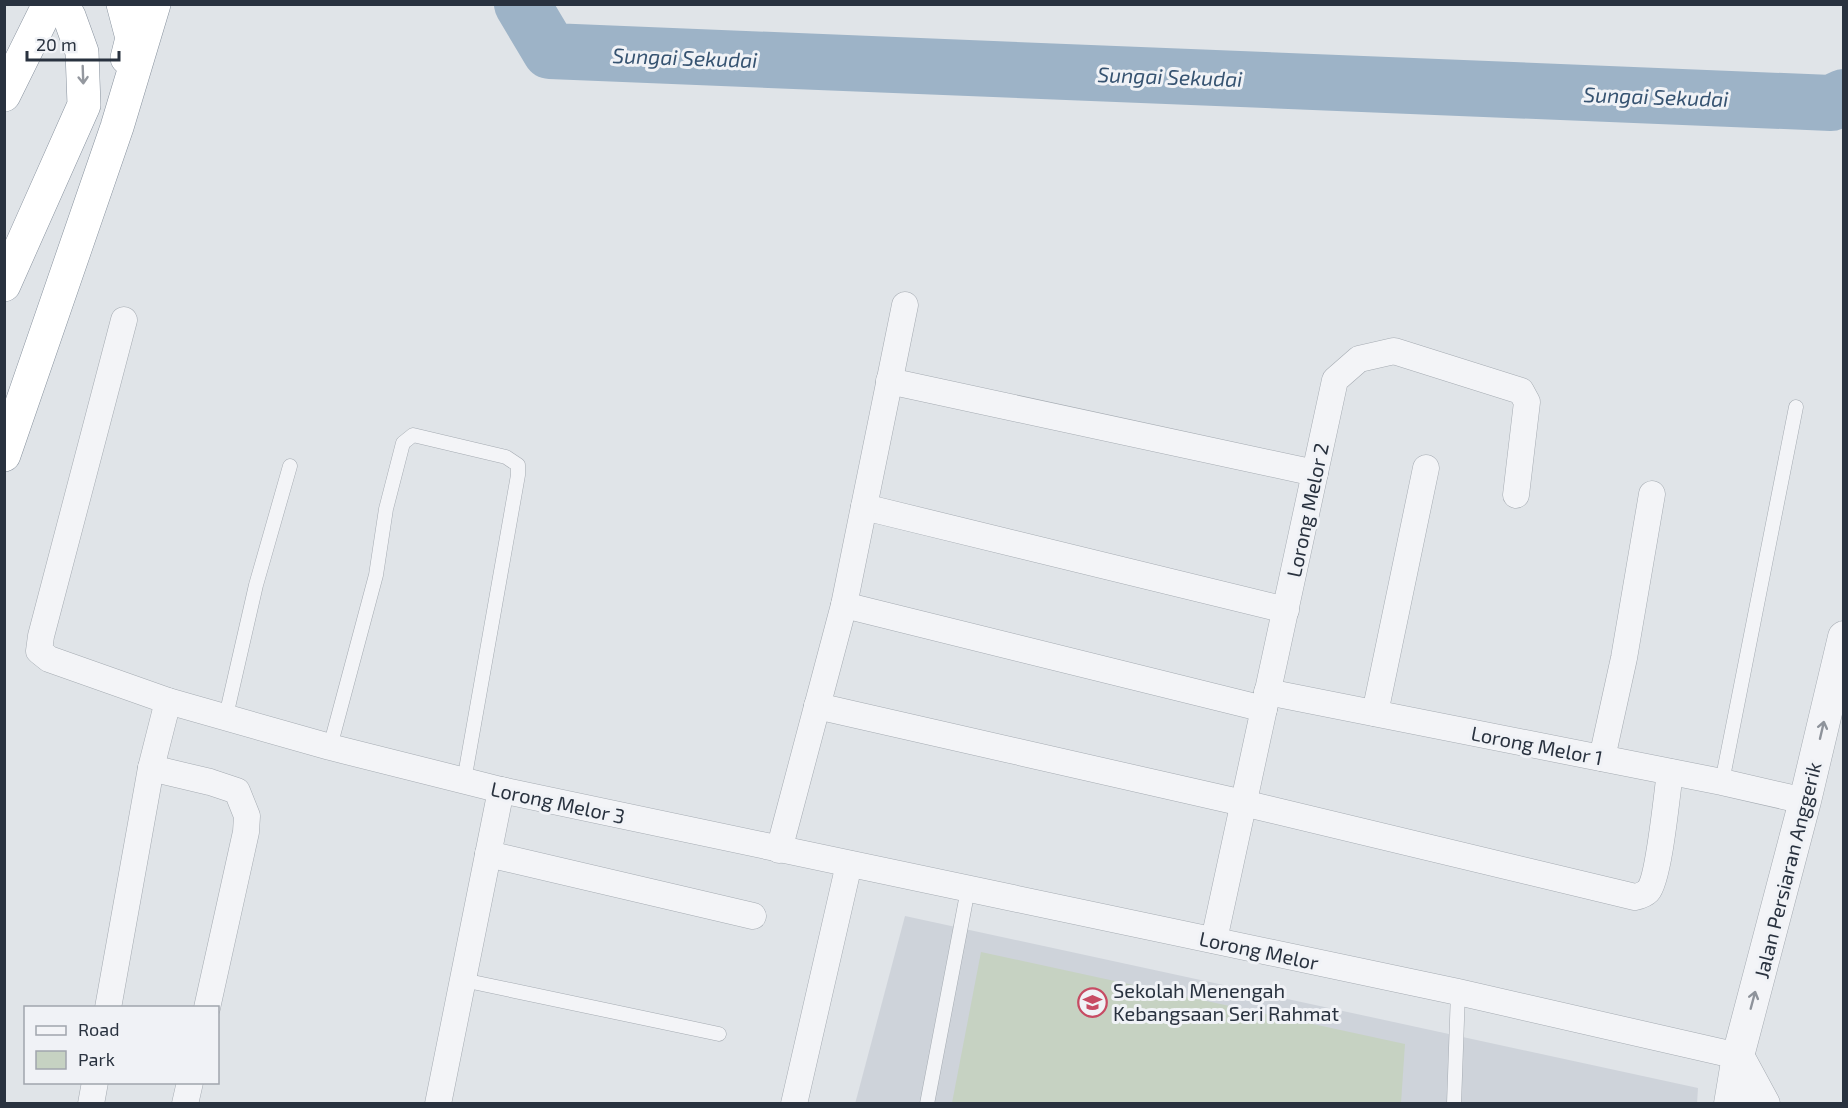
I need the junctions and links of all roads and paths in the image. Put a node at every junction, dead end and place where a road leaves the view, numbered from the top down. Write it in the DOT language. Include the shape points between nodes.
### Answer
graph roads {
  1 [pos="49,4"];
  2 [pos="54,4"];
  3 [pos="123,4"];
  4 [pos="154,4"];
  5 [pos="4,95"];
  6 [pos="4,285"];
  7 [pos="905,304"];
  8 [pos="124,320"];
  9 [pos="889,381"];
  10 [pos="1796,407"];
  11 [pos="4,419"];
  12 [pos="4,455"];
  13 [pos="290,466"];
  14 [pos="1426,468"];
  15 [pos="1315,473"];
  16 [pos="1652,494"];
  17 [pos="1516,495"];
  18 [pos="864,507"];
  19 [pos="844,605"];
  20 [pos="1286,610"];
  21 [pos="1844,637"];
  22 [pos="1266,700"];
  23 [pos="168,701"];
  24 [pos="817,706"];
  25 [pos="1375,713"];
  26 [pos="226,716"];
  27 [pos="330,747"];
  28 [pos="1602,758"];
  29 [pos="151,768"];
  30 [pos="1670,772"];
  31 [pos="464,781"];
  32 [pos="1722,782"];
  33 [pos="501,790"];
  34 [pos="1805,801"];
  35 [pos="1243,803"];
  36 [pos="779,850"];
  37 [pos="488,854"];
  38 [pos="849,864"];
  39 [pos="968,889"];
  40 [pos="753,916"];
  41 [pos="1214,940"];
  42 [pos="463,980"];
  43 [pos="1458,992"];
  44 [pos="108,1006"];
  45 [pos="207,1006"];
  46 [pos="719,1034"];
  47 [pos="1738,1056"];
  48 [pos="95,1084"];
  49 [pos="190,1084"];
  50 [pos="91,1104"];
  51 [pos="185,1104"];
  52 [pos="438,1104"];
  53 [pos="795,1104"];
  54 [pos="927,1104"];
  55 [pos="1454,1104"];
  56 [pos="1730,1104"];
  57 [pos="1764,1104"];
  1 -- 5 [label="highway"];
  2 -- 6 [label="highway, one-way" via="69,16 82,52 84,105"];
  3 -- 11 [label="highway" via="132,38 109,124"];
  4 -- 12 [label="highway" via="117,127"];
  7 -- 9 [label="street"];
  8 -- 23 [label="street, Lorong Melor 3" via="39,651 49,659"];
  9 -- 15 [label="street"];
  9 -- 18 [label="street"];
  10 -- 32 [label="lane"];
  13 -- 26 [label="lane" via="256,585"];
  14 -- 25 [label="street"];
  15 -- 17 [label="street, Lorong Melor 2" via="1335,380 1359,359 1394,351 1521,391 1527,402"];
  15 -- 20 [label="street, Lorong Melor 2"];
  16 -- 28 [label="street" via="1624,658"];
  18 -- 19 [label="street"];
  18 -- 20 [label="street"];
  19 -- 22 [label="street, Lorong Melor 1"];
  19 -- 24 [label="street"];
  20 -- 22 [label="street, Lorong Melor 2"];
  34 -- 21 [label="street, Jalan Persiaran Anggerik, one-way"];
  22 -- 25 [label="street, Lorong Melor 1"];
  22 -- 35 [label="street, Lorong Melor 2"];
  23 -- 26 [label="street, Lorong Melor 3"];
  23 -- 29 [label="street"];
  24 -- 35 [label="street"];
  24 -- 36 [label="street"];
  25 -- 28 [label="street, Lorong Melor 1"];
  26 -- 27 [label="street, Lorong Melor 3"];
  27 -- 31 [label="street, Lorong Melor 3"];
  27 -- 31 [label="lane" via="376,575 386,509 404,442 413,435 506,457 518,465 518,475"];
  28 -- 30 [label="street, Lorong Melor 1"];
  29 -- 44 [label="street"];
  29 -- 45 [label="street" via="237,791 247,816"];
  30 -- 32 [label="street, Lorong Melor 1"];
  30 -- 35 [label="street" via="1655,874 1648,891 1635,897"];
  31 -- 33 [label="street, Lorong Melor 3"];
  32 -- 34 [label="street, Lorong Melor 1"];
  33 -- 36 [label="street, Lorong Melor 3"];
  33 -- 37 [label="street"];
  47 -- 34 [label="street, Jalan Persiaran Anggerik, one-way"];
  35 -- 41 [label="street, Lorong Melor 2"];
  36 -- 38 [label="street, Lorong Melor 3"];
  37 -- 40 [label="street"];
  37 -- 42 [label="street"];
  38 -- 39 [label="street, Lorong Melor"];
  38 -- 53 [label="street"];
  39 -- 41 [label="street, Lorong Melor"];
  39 -- 54 [label="lane"];
  41 -- 43 [label="street, Lorong Melor"];
  42 -- 46 [label="lane"];
  42 -- 52 [label="street"];
  43 -- 47 [label="street, Lorong Melor"];
  43 -- 55 [label="lane"];
  47 -- 56 [label="street, Jalan Persiaran Anggerik"];
  47 -- 57 [label="street"];
  48 -- 50 [label="street"];
  49 -- 51 [label="street"];
}
